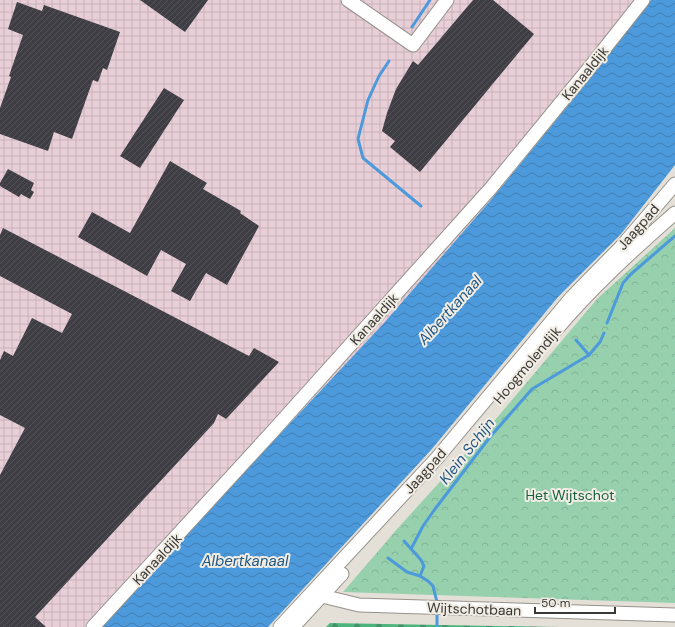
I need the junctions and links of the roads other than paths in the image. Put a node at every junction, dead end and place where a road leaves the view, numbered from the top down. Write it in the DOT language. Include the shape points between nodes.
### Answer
graph roads {
  1 [pos="348,0"];
  2 [pos="446,0"];
  3 [pos="643,0"];
  4 [pos="675,184"];
  5 [pos="675,213"];
  6 [pos="322,596"];
  7 [pos="675,615"];
  8 [pos="93,627"];
  9 [pos="280,627"];
  10 [pos="293,627"];
  1 -- 2 [label="street" via="413,45"];
  3 -- 8 [label="street, Kanaaldijk" via="491,188"];
  4 -- 9 [label="street, Jaagpad" via="622,246 572,297 437,458"];
  5 -- 6 [label="street, Hoogmolendijk" via="579,304 444,464"];
  6 -- 7 [label="street, Wijtschotbaan" via="359,605"];
  6 -- 10 [label="street, Hoogmolendijk"];
}
